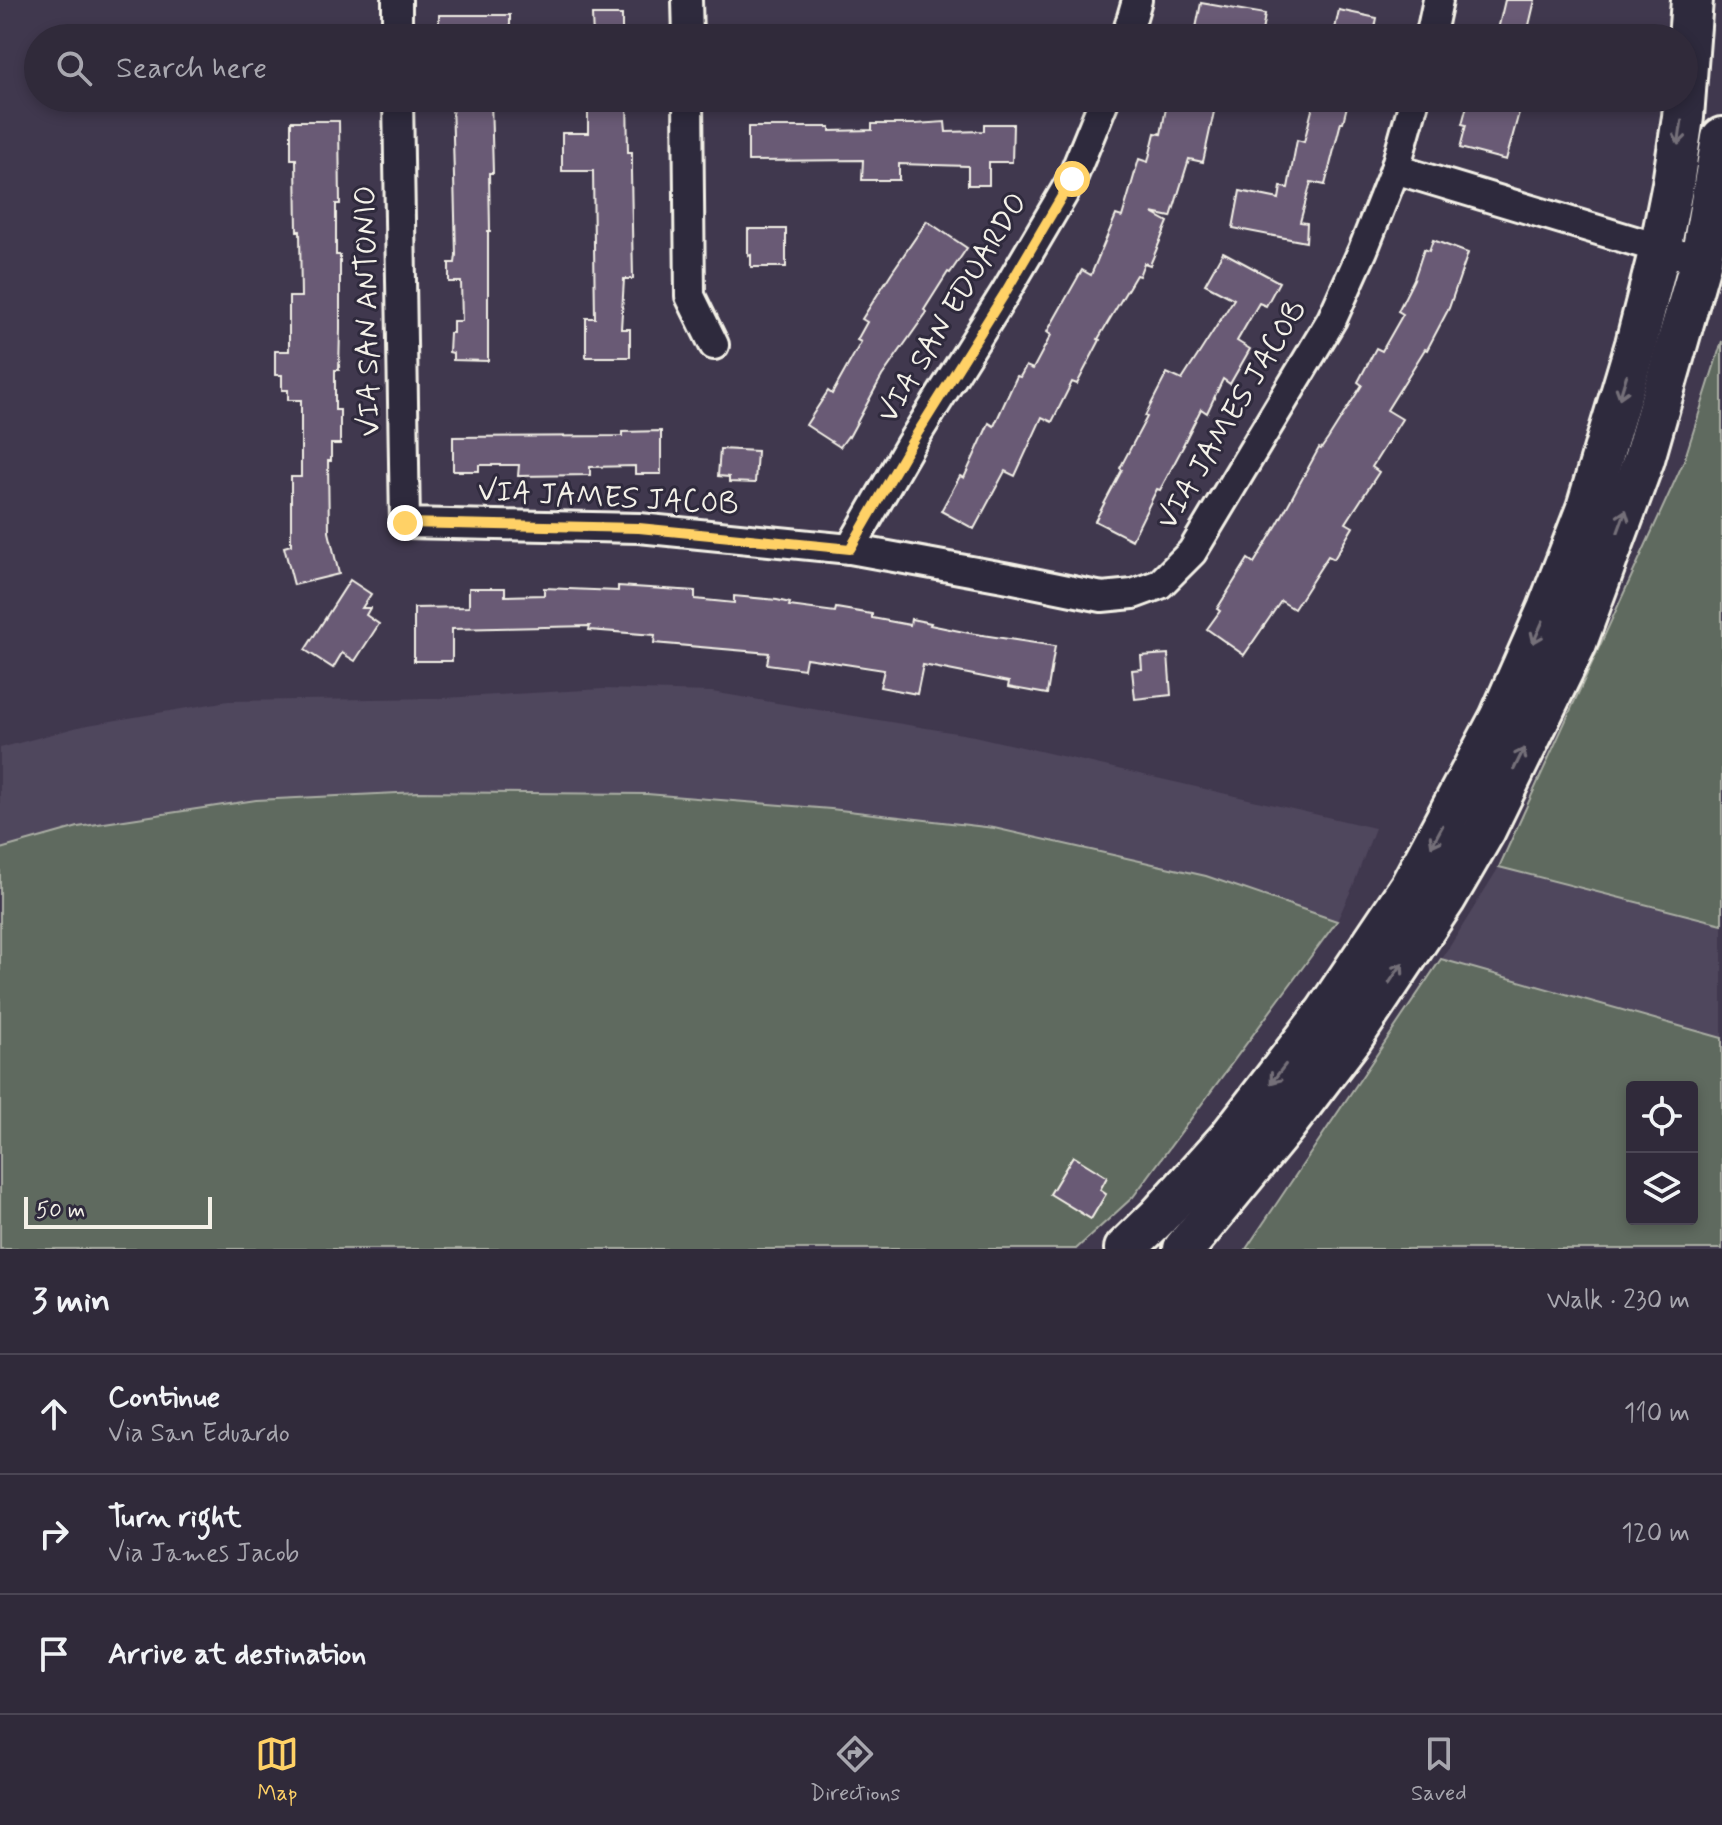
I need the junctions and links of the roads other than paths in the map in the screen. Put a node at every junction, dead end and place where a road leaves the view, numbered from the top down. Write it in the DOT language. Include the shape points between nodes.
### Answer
graph roads {
  1 [pos="397,0"];
  2 [pos="687,0"];
  3 [pos="1137,0"];
  4 [pos="1438,0"];
  5 [pos="1692,0"];
  6 [pos="397,24"];
  7 [pos="688,24"];
  8 [pos="1130,24"];
  9 [pos="1433,24"];
  10 [pos="1690,24"];
  11 [pos="398,112"];
  12 [pos="688,112"];
  13 [pos="1099,112"];
  14 [pos="1411,112"];
  15 [pos="1683,112"];
  16 [pos="1722,138"];
  17 [pos="1395,169"];
  18 [pos="1660,249"];
  19 [pos="1701,260"];
  20 [pos="714,345"];
  21 [pos="405,523"];
  22 [pos="850,549"];
  23 [pos="1243,1149"];
  24 [pos="1125,1249"];
  25 [pos="1184,1249"];
  1 -- 6 [label="street"];
  2 -- 7 [label="street"];
  3 -- 8 [label="street"];
  4 -- 9 [label="street"];
  5 -- 10 [label="main road, one-way"];
  11 -- 21 [label="street, VIA SAN ANTONIO"];
  12 -- 20 [label="street" via="690,296"];
  13 -- 22 [label="street, VIA SAN EDUARDO" via="1072,179"];
  14 -- 17 [label="street, VIA JAMES JACOB"];
  15 -- 18 [label="main road, one-way"];
  16 -- 19 [label="main road"];
  17 -- 18 [label="street"];
  17 -- 22 [label="street, VIA JAMES JACOB" via="1332,319 1192,552 1160,584 1102,597"];
  18 -- 19 [label="street"];
  18 -- 23 [label="main road, one-way" via="1587,508 1500,718 1410,887"];
  23 -- 19 [label="main road, one-way" via="1352,1038 1485,830 1576,643 1644,459"];
  21 -- 22 [label="street, VIA JAMES JACOB" via="639,528"];
  23 -- 24 [label="main road"];
  23 -- 25 [label="main road"];
}
